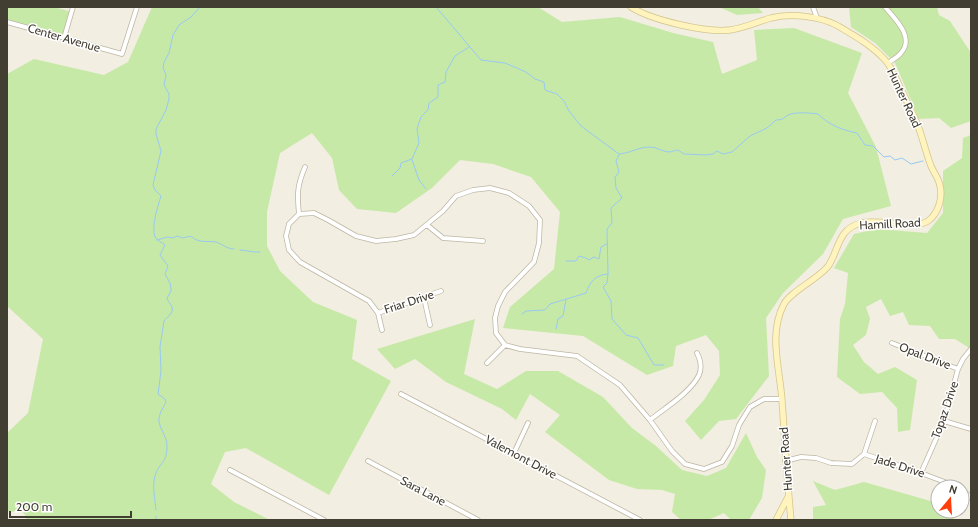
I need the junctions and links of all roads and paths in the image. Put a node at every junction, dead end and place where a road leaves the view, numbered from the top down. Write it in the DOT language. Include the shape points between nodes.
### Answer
graph roads {
  1 [pos="73,7"];
  2 [pos="137,7"];
  3 [pos="631,7"];
  4 [pos="813,7"];
  5 [pos="885,7"];
  6 [pos="817,18"];
  7 [pos="7,22"];
  8 [pos="64,38"];
  9 [pos="888,63"];
  10 [pos="305,167"];
  11 [pos="932,167"];
  12 [pos="299,214"];
  13 [pos="427,225"];
  14 [pos="483,241"];
  15 [pos="441,291"];
  16 [pos="424,298"];
  17 [pos="378,313"];
  18 [pos="430,325"];
  19 [pos="382,330"];
  20 [pos="892,343"];
  21 [pos="505,345"];
  22 [pos="971,349"];
  23 [pos="697,353"];
  24 [pos="487,363"];
  25 [pos="958,369"];
  26 [pos="401,394"];
  27 [pos="782,399"];
  28 [pos="650,420"];
  29 [pos="876,421"];
  30 [pos="944,421"];
  31 [pos="528,423"];
  32 [pos="971,429"];
  33 [pos="514,453"];
  34 [pos="864,454"];
  35 [pos="368,461"];
  36 [pos="785,461"];
  37 [pos="230,470"];
  38 [pos="920,473"];
  39 [pos="936,479"];
  40 [pos="788,496"];
  41 [pos="324,520"];
  42 [pos="478,520"];
  43 [pos="640,520"];
  44 [pos="776,520"];
  45 [pos="791,520"];
  1 -- 8 [label="street"];
  2 -- 8 [label="street, Center Avenue" via="122,54"];
  3 -- 6 [label="street, Hunter Road" via="644,14 679,24 712,30 742,28 774,17"];
  4 -- 6 [label="street"];
  5 -- 9 [label="street" via="900,24 906,42 900,54"];
  6 -- 9 [label="street, Hunter Road" via="835,25 869,45"];
  7 -- 8 [label="street, Center Avenue"];
  9 -- 11 [label="street, Hunter Road" via="918,127"];
  10 -- 12 [label="street" via="299,181"];
  11 -- 27 [label="street, Hamill Road" via="940,186 940,199 936,212 927,221 917,224 861,223 847,229 828,266 785,302 776,321 776,350"];
  12 -- 13 [label="street" via="314,213 356,236 376,241 414,235"];
  12 -- 17 [label="street" via="289,224 286,236 288,250 300,262 369,301"];
  13 -- 14 [label="street" via="443,238"];
  13 -- 21 [label="street" via="456,196 490,188 509,193 529,206 540,220 539,243 534,262 505,292 498,306 495,318 496,333"];
  15 -- 16 [label="street, Friar Drive"];
  16 -- 17 [label="street, Friar Drive"];
  16 -- 18 [label="street"];
  17 -- 19 [label="street"];
  20 -- 25 [label="street, Opal Drive"];
  21 -- 24 [label="street"];
  21 -- 28 [label="street" via="577,356 620,385"];
  22 -- 25 [label="street, Topaz Drive"];
  23 -- 28 [label="street" via="700,361 699,374 692,384"];
  25 -- 30 [label="street, Topaz Drive"];
  26 -- 33 [label="street, Valemont Drive"];
  27 -- 28 [label="street" via="764,399 750,407 722,462 704,469 685,464 672,451"];
  27 -- 36 [label="street, Hunter Road"];
  29 -- 34 [label="street"];
  30 -- 32 [label="street"];
  30 -- 38 [label="street, Topaz Drive"];
  31 -- 33 [label="street"];
  33 -- 43 [label="street, Valemont Drive"];
  34 -- 36 [label="street" via="852,464 801,457"];
  34 -- 38 [label="street, Jade Drive"];
  35 -- 42 [label="street, Sara Lane"];
  36 -- 40 [label="street, Hunter Road"];
  37 -- 41 [label="street"];
  38 -- 39 [label="street, Jade Drive"];
  40 -- 44 [label="street"];
  40 -- 45 [label="street, Hunter Road"];
}
